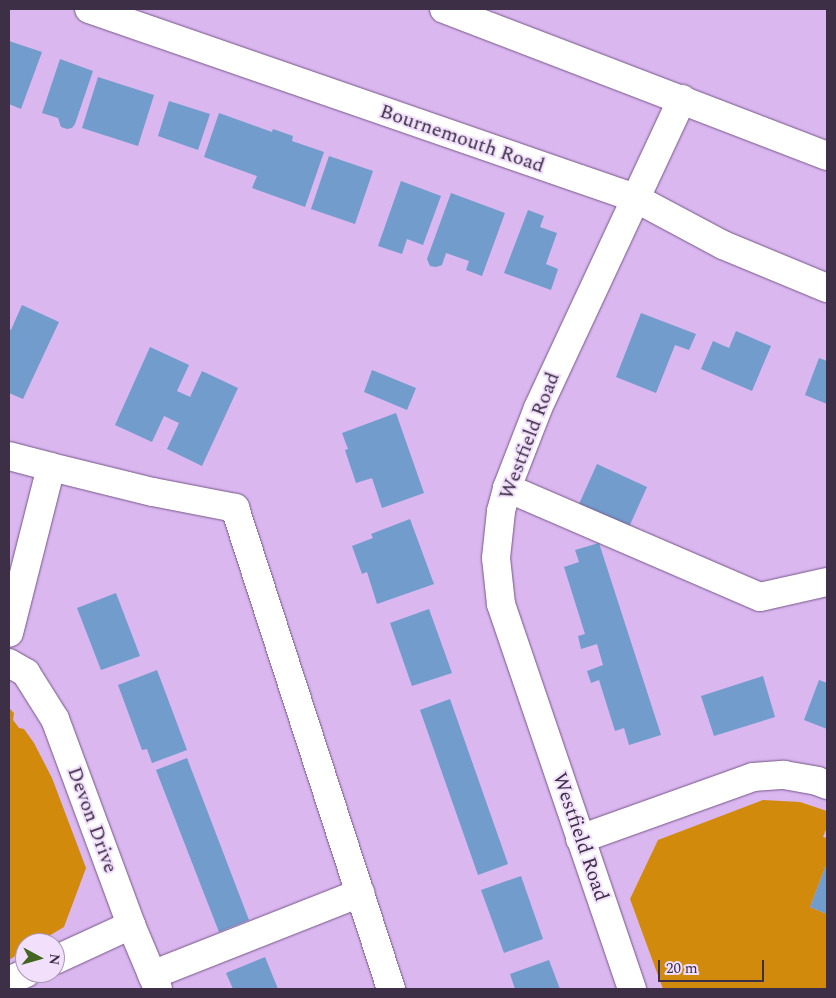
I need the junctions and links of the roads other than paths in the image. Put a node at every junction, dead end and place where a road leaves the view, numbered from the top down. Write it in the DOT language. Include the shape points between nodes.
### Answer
graph roads {
  1 [pos="89,9"];
  2 [pos="444,9"];
  3 [pos="682,99"];
  4 [pos="827,156"];
  5 [pos="634,198"];
  6 [pos="827,288"];
  7 [pos="9,456"];
  8 [pos="51,467"];
  9 [pos="507,488"];
  10 [pos="827,582"];
  11 [pos="9,633"];
  12 [pos="9,663"];
  13 [pos="827,785"];
  14 [pos="580,839"];
  15 [pos="360,893"];
  16 [pos="131,925"];
  17 [pos="65,955"];
  18 [pos="155,982"];
  19 [pos="391,989"];
  20 [pos="632,989"];
  1 -- 5 [label="street, Bournemouth Road"];
  2 -- 3 [label="street"];
  3 -- 4 [label="street"];
  3 -- 5 [label="street, Westfield Road"];
  5 -- 6 [label="street, Bournemouth Road" via="723,245"];
  5 -- 9 [label="street, Westfield Road" via="538,408"];
  7 -- 8 [label="street"];
  8 -- 11 [label="street"];
  8 -- 15 [label="street" via="235,508"];
  9 -- 10 [label="street" via="760,597"];
  9 -- 14 [label="street, Westfield Road" via="496,558 501,604"];
  12 -- 16 [label="street, Devon Drive" via="26,673 55,720"];
  13 -- 14 [label="street" via="784,775 752,778"];
  14 -- 20 [label="street, Westfield Road"];
  15 -- 18 [label="street"];
  15 -- 19 [label="street"];
  16 -- 17 [label="street"];
  16 -- 18 [label="street, Devon Drive"];
}
